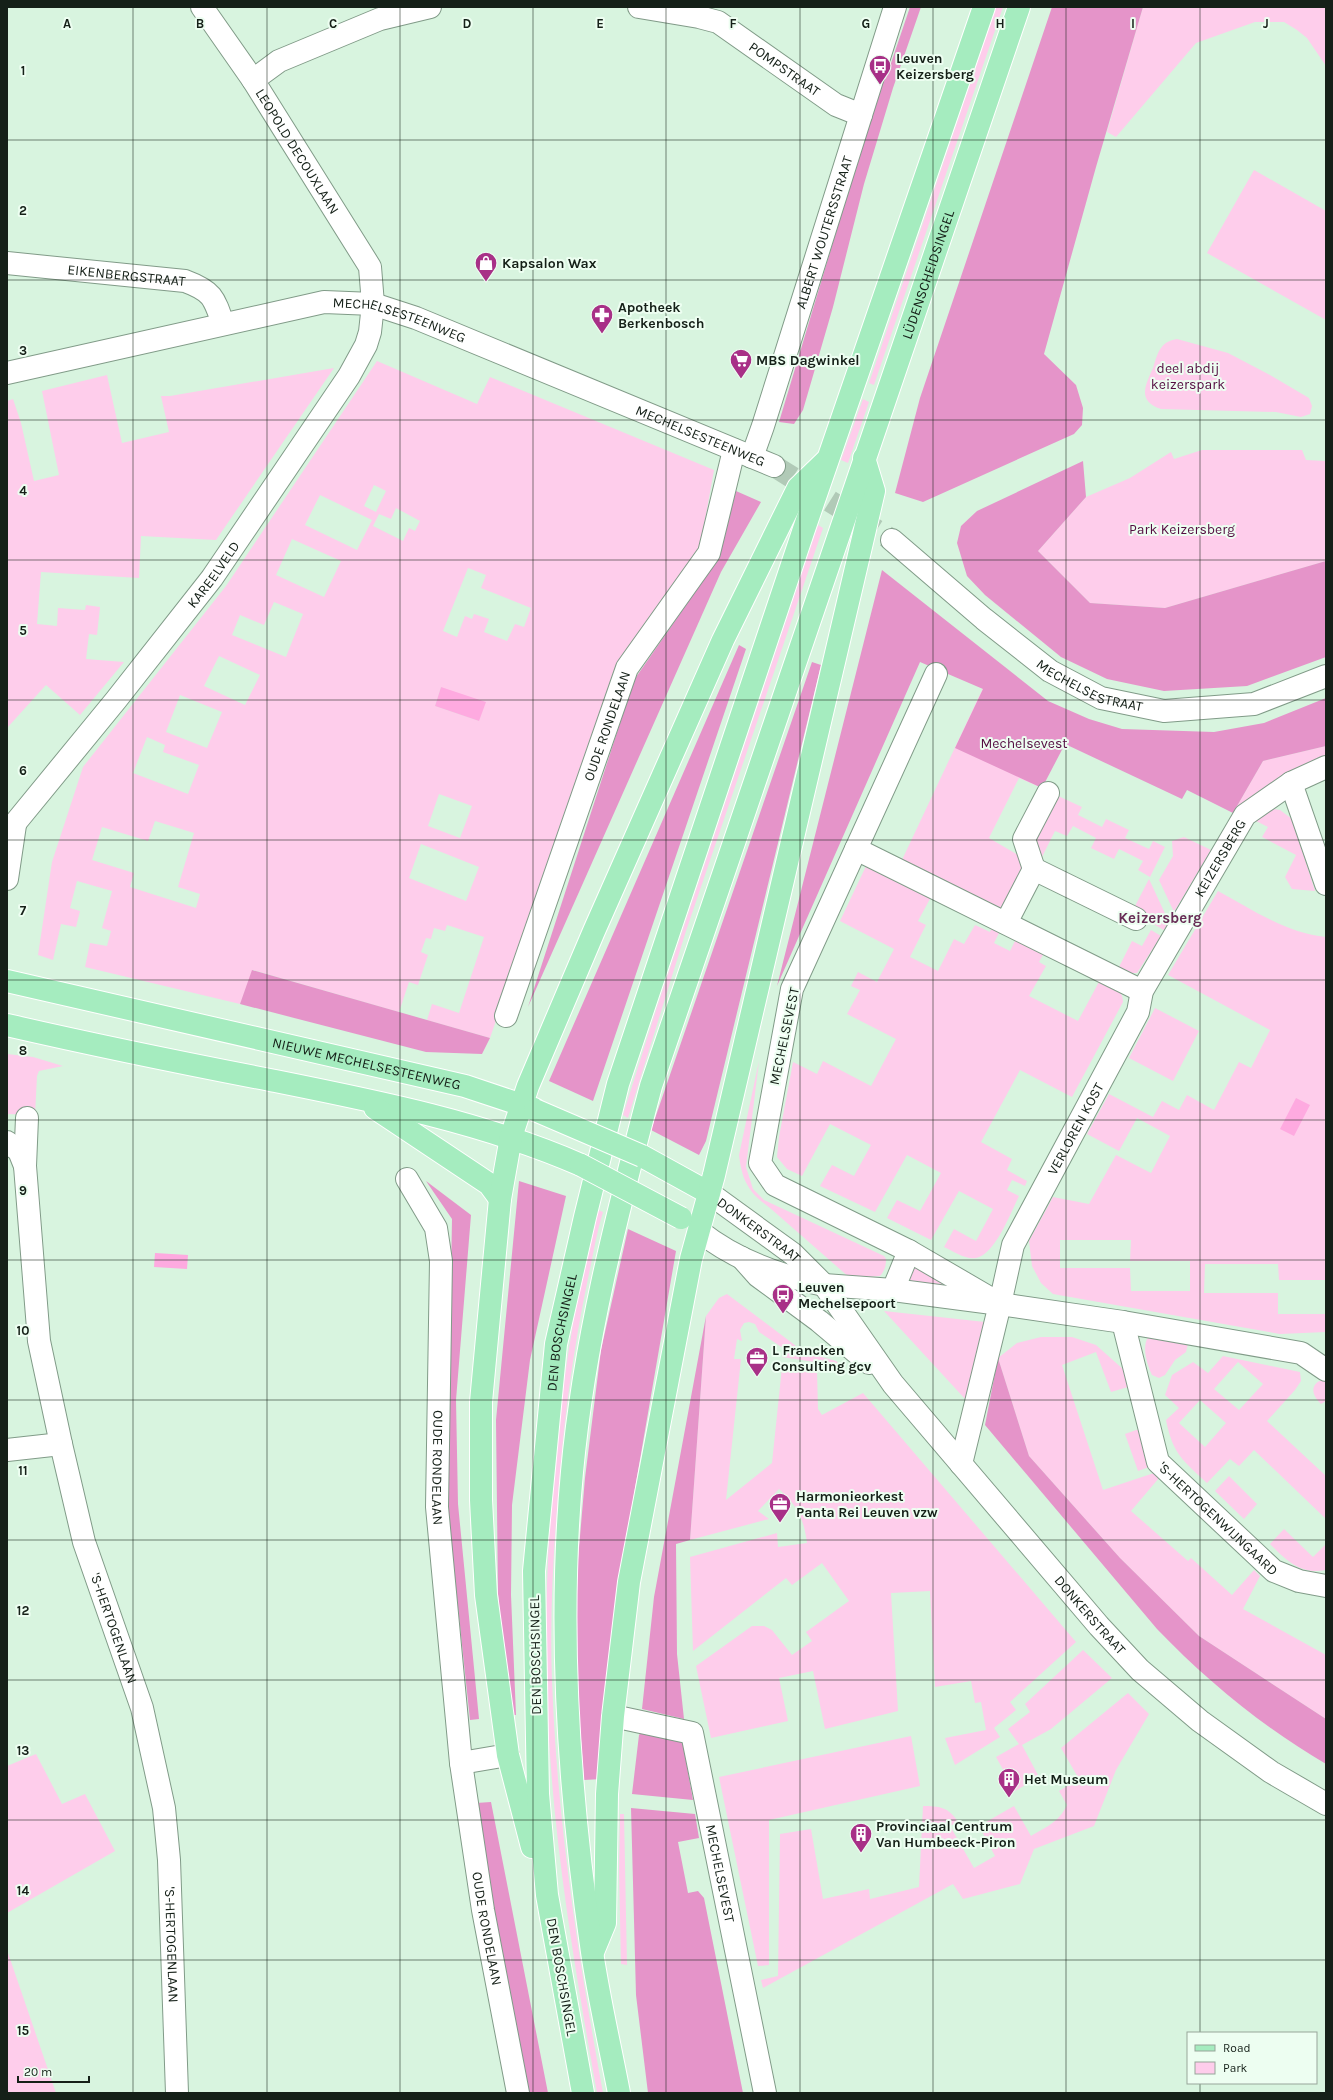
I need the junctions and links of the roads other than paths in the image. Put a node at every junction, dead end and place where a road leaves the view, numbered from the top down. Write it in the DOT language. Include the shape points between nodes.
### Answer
graph roads {
  1 [pos="202,7"];
  2 [pos="430,7"];
  3 [pos="639,7"];
  4 [pos="895,7"];
  5 [pos="984,7"];
  6 [pos="1019,7"];
  7 [pos="253,80"];
  8 [pos="861,115"];
  9 [pos="7,263"];
  10 [pos="373,304"];
  11 [pos="223,324"];
  12 [pos="7,373"];
  13 [pos="743,453"];
  14 [pos="830,457"];
  15 [pos="864,458"];
  16 [pos="774,466"];
  17 [pos="892,540"];
  18 [pos="835,541"];
  19 [pos="936,674"];
  20 [pos="1326,676"];
  21 [pos="1326,767"];
  22 [pos="1291,783"];
  23 [pos="1048,793"];
  24 [pos="11,830"];
  25 [pos="856,849"];
  26 [pos="1034,869"];
  27 [pos="7,879"];
  28 [pos="1326,884"];
  29 [pos="1136,919"];
  30 [pos="1006,923"];
  31 [pos="7,981"];
  32 [pos="1142,991"];
  33 [pos="506,1016"];
  34 [pos="7,1025"];
  35 [pos="359,1098"];
  36 [pos="528,1107"];
  37 [pos="27,1118"];
  38 [pos="519,1140"];
  39 [pos="7,1142"];
  40 [pos="25,1166"];
  41 [pos="407,1179"];
  42 [pos="709,1193"];
  43 [pos="500,1199"];
  44 [pos="698,1231"];
  45 [pos="909,1251"];
  46 [pos="742,1258"];
  47 [pos="824,1285"];
  48 [pos="893,1290"];
  49 [pos="1000,1304"];
  50 [pos="1123,1322"];
  51 [pos="1326,1370"];
  52 [pos="893,1384"];
  53 [pos="61,1444"];
  54 [pos="7,1450"];
  55 [pos="961,1464"];
  56 [pos="1326,1586"];
  57 [pos="613,1716"];
  58 [pos="508,1755"];
  59 [pos="461,1763"];
  60 [pos="1326,1804"];
  61 [pos="547,1895"];
  62 [pos="592,1954"];
  63 [pos="177,2093"];
  64 [pos="518,2093"];
  65 [pos="583,2093"];
  66 [pos="619,2093"];
  67 [pos="765,2093"];
  1 -- 7 [label="street, LEOPOLD DECOUXLAAN"];
  2 -- 7 [label="street" via="380,19 279,61"];
  3 -- 8 [label="street, POMPSTRAAT" via="699,16 718,22 836,105"];
  4 -- 8 [label="street, ALBERT WOUTERSSTRAAT"];
  5 -- 14 [label="main road"];
  6 -- 15 [label="main road, LÜDENSCHEIDSINGEL"];
  7 -- 10 [label="street, LEOPOLD DECOUXLAAN" via="370,267"];
  8 -- 13 [label="street, ALBERT WOUTERSSTRAAT" via="763,426"];
  9 -- 11 [label="street, EIKENBERGSTRAAT" via="185,281 209,292"];
  10 -- 11 [label="street, MECHELSESTEENWEG" via="324,302"];
  10 -- 13 [label="street, MECHELSESTEENWEG" via="416,318"];
  10 -- 24 [label="street, KAREELVELD" via="366,345 349,376 212,578"];
  11 -- 12 [label="street, MECHELSESTEENWEG"];
  13 -- 16 [label="street, MECHELSESTEENWEG"];
  13 -- 33 [label="street, OUDE RONDELAAN" via="709,553 627,668"];
  14 -- 36 [label="main road" via="798,488 723,640 594,931"];
  14 -- 61 [label="main road, DEN BOSCHSINGEL" via="618,1084 556,1344 534,1571 538,1794"];
  15 -- 18 [label="main road, LÜDENSCHEIDSINGEL"];
  15 -- 42 [label="main road" via="874,491"];
  17 -- 20 [label="street, MECHELSESTRAAT" via="1050,672 1101,698 1164,711 1254,704"];
  18 -- 62 [label="main road, DEN BOSCHSINGEL" via="651,1086 614,1224 590,1342 572,1472 567,1564 566,1680 570,1771"];
  19 -- 25 [label="street, MECHELSEVEST"];
  21 -- 22 [label="street, KEIZERSBERG"];
  22 -- 28 [label="street"];
  22 -- 32 [label="street, KEIZERSBERG" via="1245,814"];
  23 -- 26 [label="street" via="1024,839"];
  24 -- 27 [label="street, KAREELVELD"];
  25 -- 30 [label="street"];
  25 -- 45 [label="street, MECHELSEVEST" via="792,989 760,1163 775,1186"];
  26 -- 29 [label="street"];
  26 -- 30 [label="street"];
  30 -- 32 [label="street"];
  31 -- 36 [label="main road, NIEUWE MECHELSESTEENWEG" via="465,1086"];
  32 -- 49 [label="street, VERLOREN KOST" via="1138,1012 1012,1245"];
  34 -- 35 [label="main road"];
  35 -- 38 [label="main road"];
  35 -- 43 [label="main road" via="489,1184"];
  36 -- 38 [label="main road"];
  36 -- 42 [label="main road, NIEUWE MECHELSESTEENWEG, bridge" via="636,1153"];
  37 -- 40 [label="street, 'S-HERTOGENLAAN"];
  38 -- 43 [label="main road"];
  38 -- 44 [label="main road, bridge" via="581,1165 681,1218"];
  39 -- 40 [label="street, 'S-HERTOGENLAAN" via="19,1151"];
  40 -- 53 [label="street, 'S-HERTOGENLAAN" via="39,1341"];
  41 -- 59 [label="street, OUDE RONDELAAN" via="436,1228 441,1261 437,1507"];
  42 -- 44 [label="main road"];
  42 -- 47 [label="street, DONKERSTRAAT" via="793,1254"];
  43 -- 58 [label="main road" via="481,1402 481,1500 486,1595"];
  44 -- 46 [label="street, DONKERSTRAAT" via="712,1242"];
  44 -- 57 [label="main road" via="690,1259 629,1582"];
  45 -- 48 [label="street"];
  45 -- 49 [label="street"];
  46 -- 47 [label="street" via="800,1280"];
  46 -- 52 [label="street, DONKERSTRAAT" via="758,1276 819,1321"];
  47 -- 48 [label="street"];
  47 -- 52 [label="street, DONKERSTRAAT"];
  48 -- 49 [label="street"];
  49 -- 50 [label="street"];
  49 -- 55 [label="street"];
  50 -- 51 [label="street" via="1301,1353"];
  50 -- 56 [label="street, 'S-HERTOGENWIJNGAARD" via="1158,1462 1274,1571 1298,1581"];
  52 -- 55 [label="street, DONKERSTRAAT"];
  53 -- 54 [label="street"];
  53 -- 63 [label="street, 'S-HERTOGENLAAN" via="84,1542 142,1708 164,1808 169,1860"];
  55 -- 60 [label="street, DONKERSTRAAT" via="1099,1626 1140,1670 1206,1726 1271,1772"];
  57 -- 62 [label="main road" via="607,1794 605,1923"];
  57 -- 67 [label="street, MECHELSEVEST" via="692,1733"];
  58 -- 59 [label="street"];
  58 -- 61 [label="main road"];
  59 -- 64 [label="street, OUDE RONDELAAN" via="483,1910"];
  61 -- 65 [label="main road, DEN BOSCHSINGEL"];
  62 -- 66 [label="main road, DEN BOSCHSINGEL"];
}
